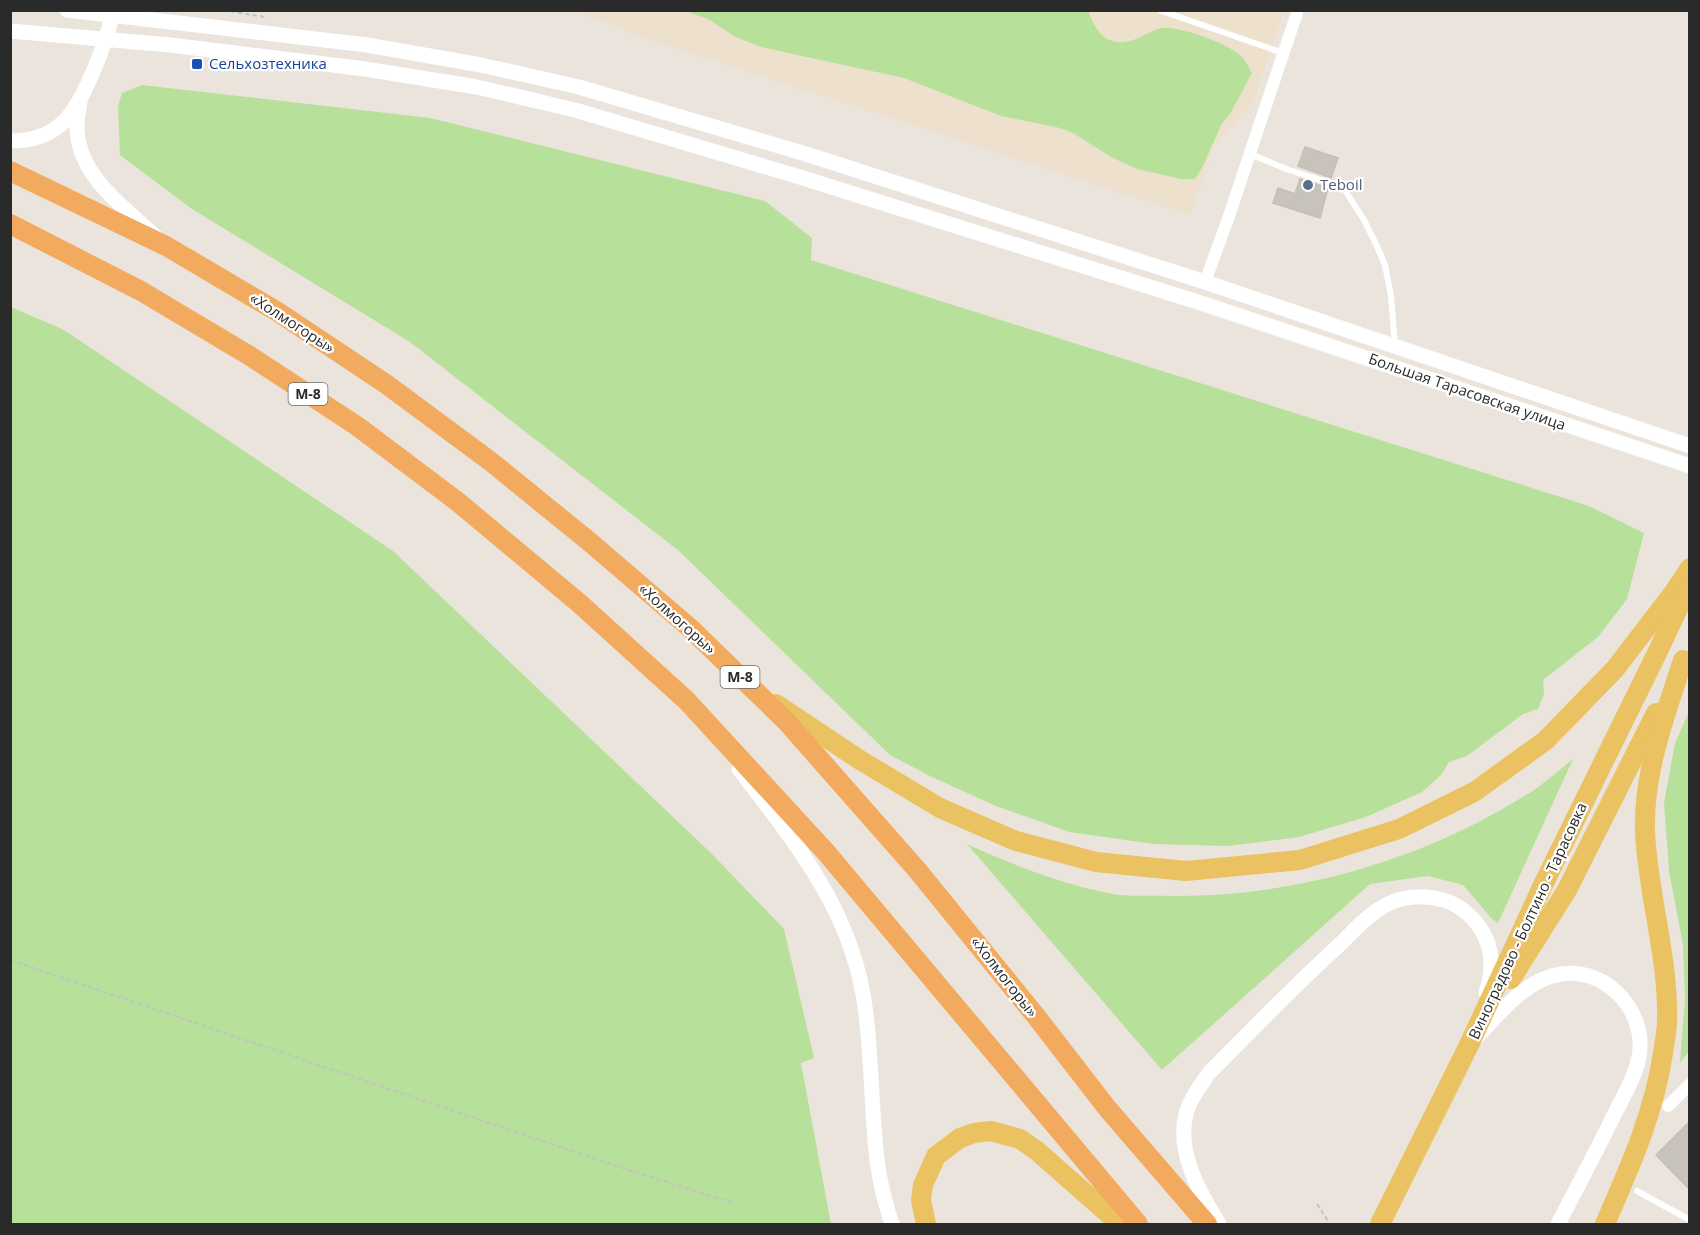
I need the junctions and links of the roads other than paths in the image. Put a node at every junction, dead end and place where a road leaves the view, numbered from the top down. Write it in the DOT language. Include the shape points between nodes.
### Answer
graph roads {
  1 [pos="67,10"];
  2 [pos="1159,10"];
  3 [pos="1298,10"];
  4 [pos="112,13"];
  5 [pos="10,31"];
  6 [pos="107,39"];
  7 [pos="1283,53"];
  8 [pos="80,102"];
  9 [pos="10,141"];
  10 [pos="1250,154"];
  11 [pos="10,171"];
  12 [pos="10,224"];
  13 [pos="166,246"];
  14 [pos="1205,282"];
  15 [pos="1395,346"];
  16 [pos="1689,446"];
  17 [pos="1689,466"];
  18 [pos="1689,568"];
  19 [pos="1689,583"];
  20 [pos="1686,652"];
  21 [pos="755,691"];
  22 [pos="686,700"];
  23 [pos="1469,1045"];
  24 [pos="1689,1084"];
  25 [pos="1668,1106"];
  26 [pos="1637,1191"];
  27 [pos="1689,1220"];
  28 [pos="892,1224"];
  29 [pos="926,1224"];
  30 [pos="1120,1224"];
  31 [pos="1138,1224"];
  32 [pos="1207,1224"];
  33 [pos="1219,1224"];
  34 [pos="1380,1224"];
  35 [pos="1558,1224"];
  36 [pos="1605,1224"];
  1 -- 4 [label="street, Большая Тарасовская улица"];
  2 -- 7 [label="lane"];
  3 -- 7 [label="street"];
  4 -- 6 [label="street"];
  4 -- 14 [label="street, Большая Тарасовская улица" via="368,45 579,87 806,154"];
  5 -- 6 [label="street, Большая Тарасовская улица"];
  6 -- 8 [label="street"];
  6 -- 17 [label="street, Большая Тарасовская улица" via="365,69 477,87 575,110 1245,317"];
  7 -- 10 [label="street"];
  8 -- 9 [label="street" via="52,132 26,141"];
  8 -- 13 [label="street" via="77,129 88,169"];
  10 -- 14 [label="street"];
  10 -- 15 [label="lane" via="1343,187 1385,265"];
  11 -- 13 [label="highway, «Холмогоры» / М-8"];
  12 -- 22 [label="highway, М-8" via="141,291 357,426 467,509"];
  13 -- 21 [label="highway, «Холмогоры» / М-8" via="386,384 490,461 690,628"];
  14 -- 15 [label="street, Большая Тарасовская улица"];
  15 -- 16 [label="street, Большая Тарасовская улица"];
  18 -- 21 [label="main road" via="1615,669 1545,741 1474,792 1399,829 1300,860 1186,870 1096,862 1016,841 940,808"];
  19 -- 23 [label="main road, Виноградово - Болтино - Тарасовка"];
  20 -- 23 [label="main road, Виноградово - Болтино - Тарасовка" via="1567,890"];
  20 -- 36 [label="main road" via="1653,754 1646,794 1645,832 1664,960 1667,1022 1658,1084 1638,1148"];
  21 -- 32 [label="highway, «Холмогоры» / М-8" via="918,871 1107,1108"];
  22 -- 28 [label="street" via="806,858 845,931 863,993 878,1169"];
  22 -- 31 [label="highway, М-8" via="825,851"];
  23 -- 33 [label="street" via="1492,969 1491,951 1479,925 1458,906 1433,897 1409,898 1384,906 1246,1035 1209,1073 1195,1094 1183,1127 1184,1144 1198,1187"];
  23 -- 34 [label="main road"];
  23 -- 35 [label="street" via="1511,1001 1552,976 1599,979 1614,988 1636,1020 1640,1037 1634,1072"];
  24 -- 25 [label="street"];
  26 -- 27 [label="lane"];
  29 -- 30 [label="main road" via="922,1185 936,1156 960,1138 991,1131 1028,1145"];
}
